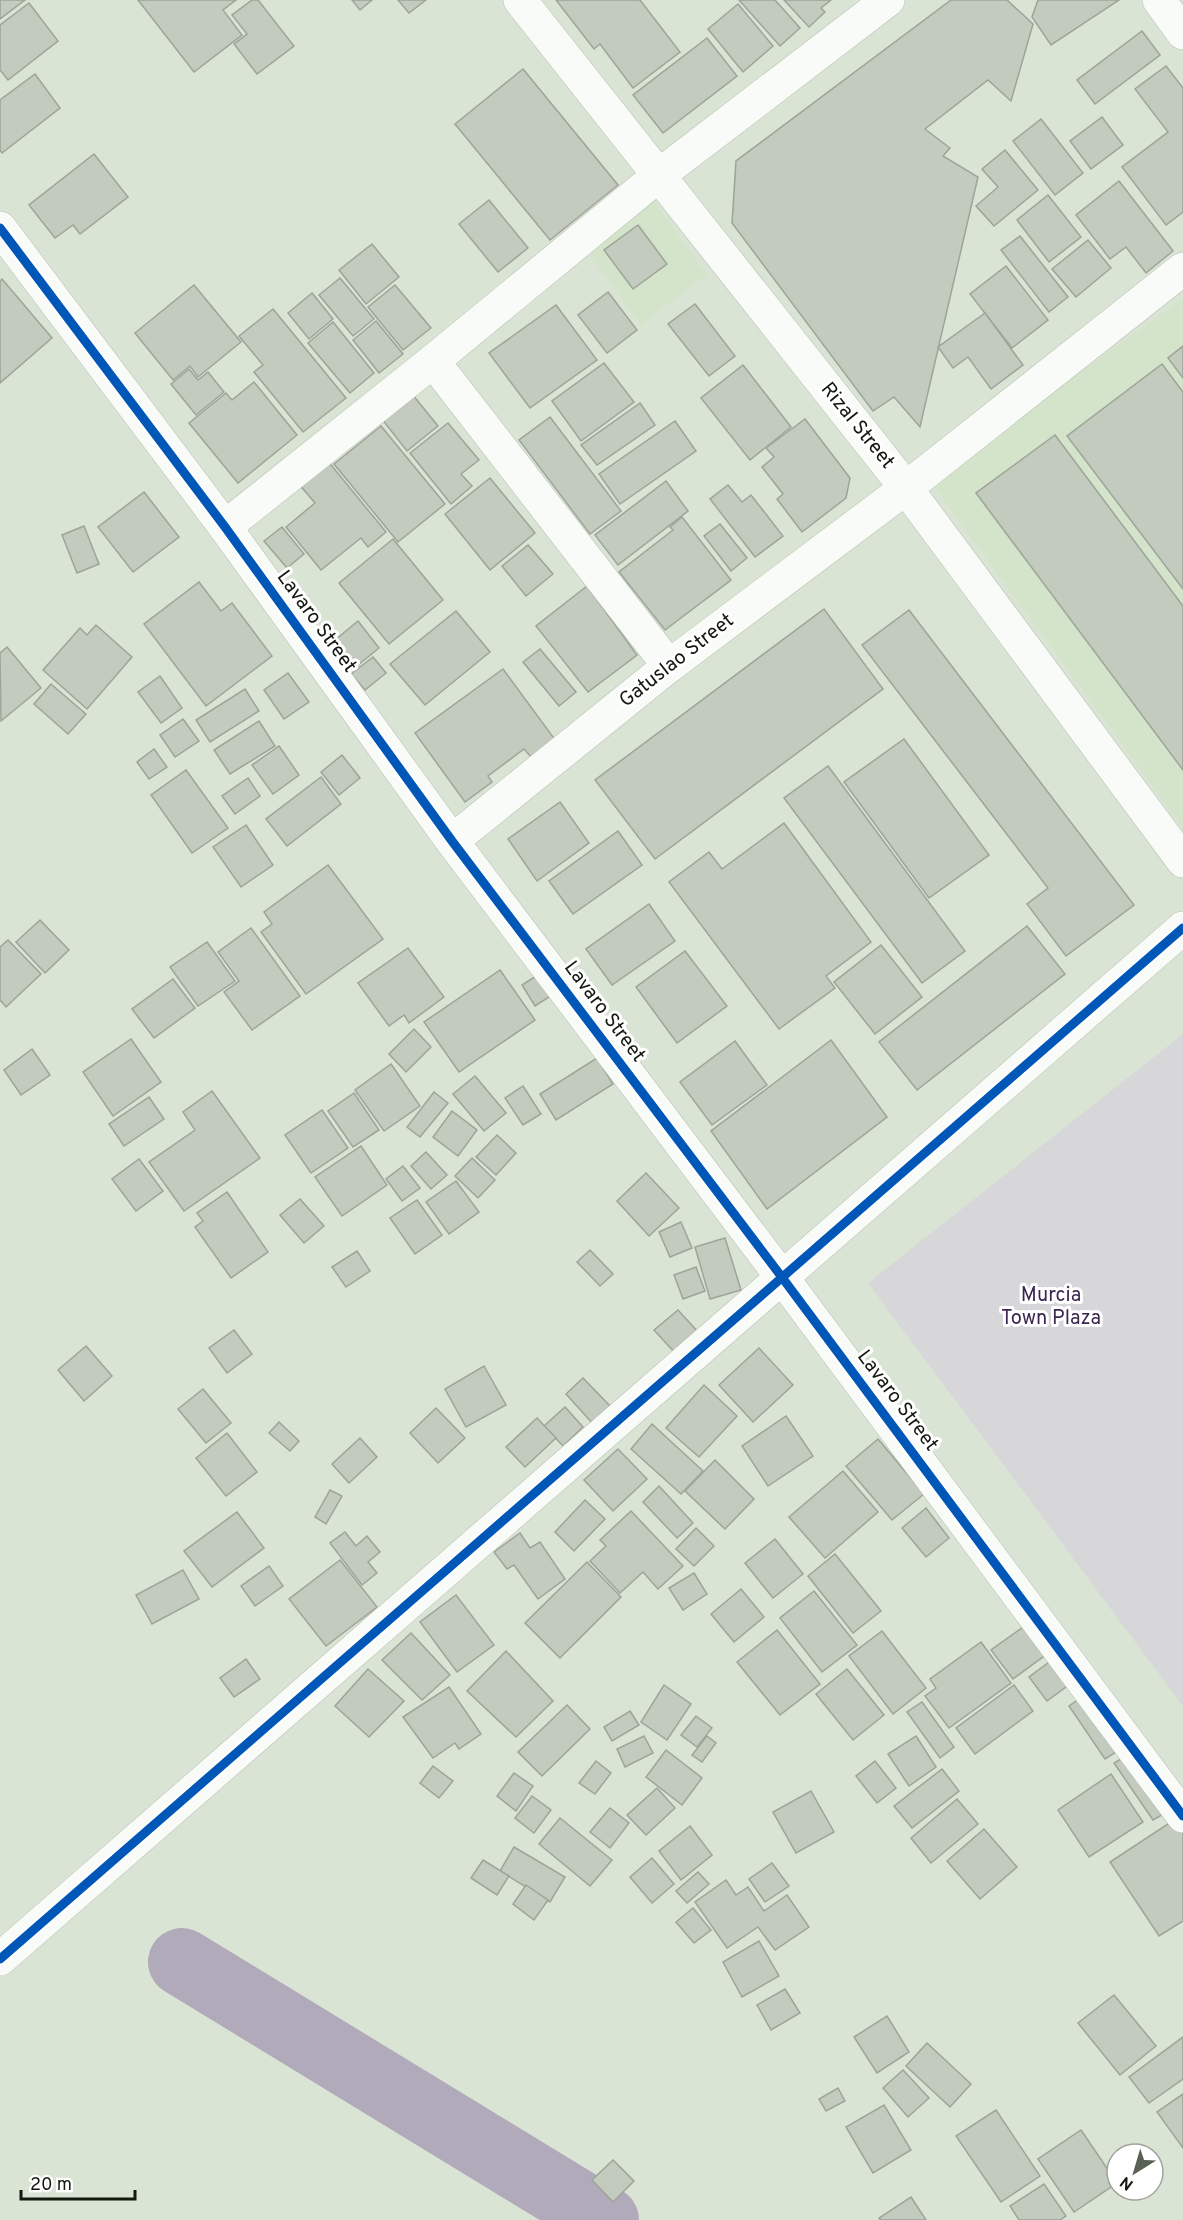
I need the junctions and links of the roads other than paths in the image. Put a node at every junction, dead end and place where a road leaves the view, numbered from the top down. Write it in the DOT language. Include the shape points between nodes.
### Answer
graph roads {
  1 [pos="520,0"];
  2 [pos="888,0"];
  3 [pos="1159,0"];
  4 [pos="1183,33"];
  5 [pos="658,176"];
  6 [pos="0,228"];
  7 [pos="1183,269"];
  8 [pos="433,361"];
  9 [pos="906,488"];
  10 [pos="225,527"];
  11 [pos="669,666"];
  12 [pos="452,840"];
  13 [pos="1183,861"];
  14 [pos="1183,928"];
  15 [pos="782,1276"];
  16 [pos="1183,1816"];
  17 [pos="0,1959"];
  1 -- 5 [label="street, Rizal Street"];
  2 -- 5 [label="street"];
  3 -- 4 [label="street"];
  5 -- 8 [label="street"];
  5 -- 9 [label="street, Rizal Street"];
  6 -- 10 [label="street, Lavaro Street"];
  7 -- 9 [label="street, Gatuslao Street"];
  8 -- 10 [label="street"];
  8 -- 11 [label="street"];
  9 -- 11 [label="street, Gatuslao Street"];
  9 -- 13 [label="street, Rizal Street"];
  10 -- 12 [label="street, Lavaro Street"];
  11 -- 12 [label="street, Gatuslao Street"];
  12 -- 15 [label="street, Lavaro Street"];
  14 -- 15 [label="street"];
  15 -- 16 [label="street, Lavaro Street"];
  15 -- 17 [label="street"];
}
